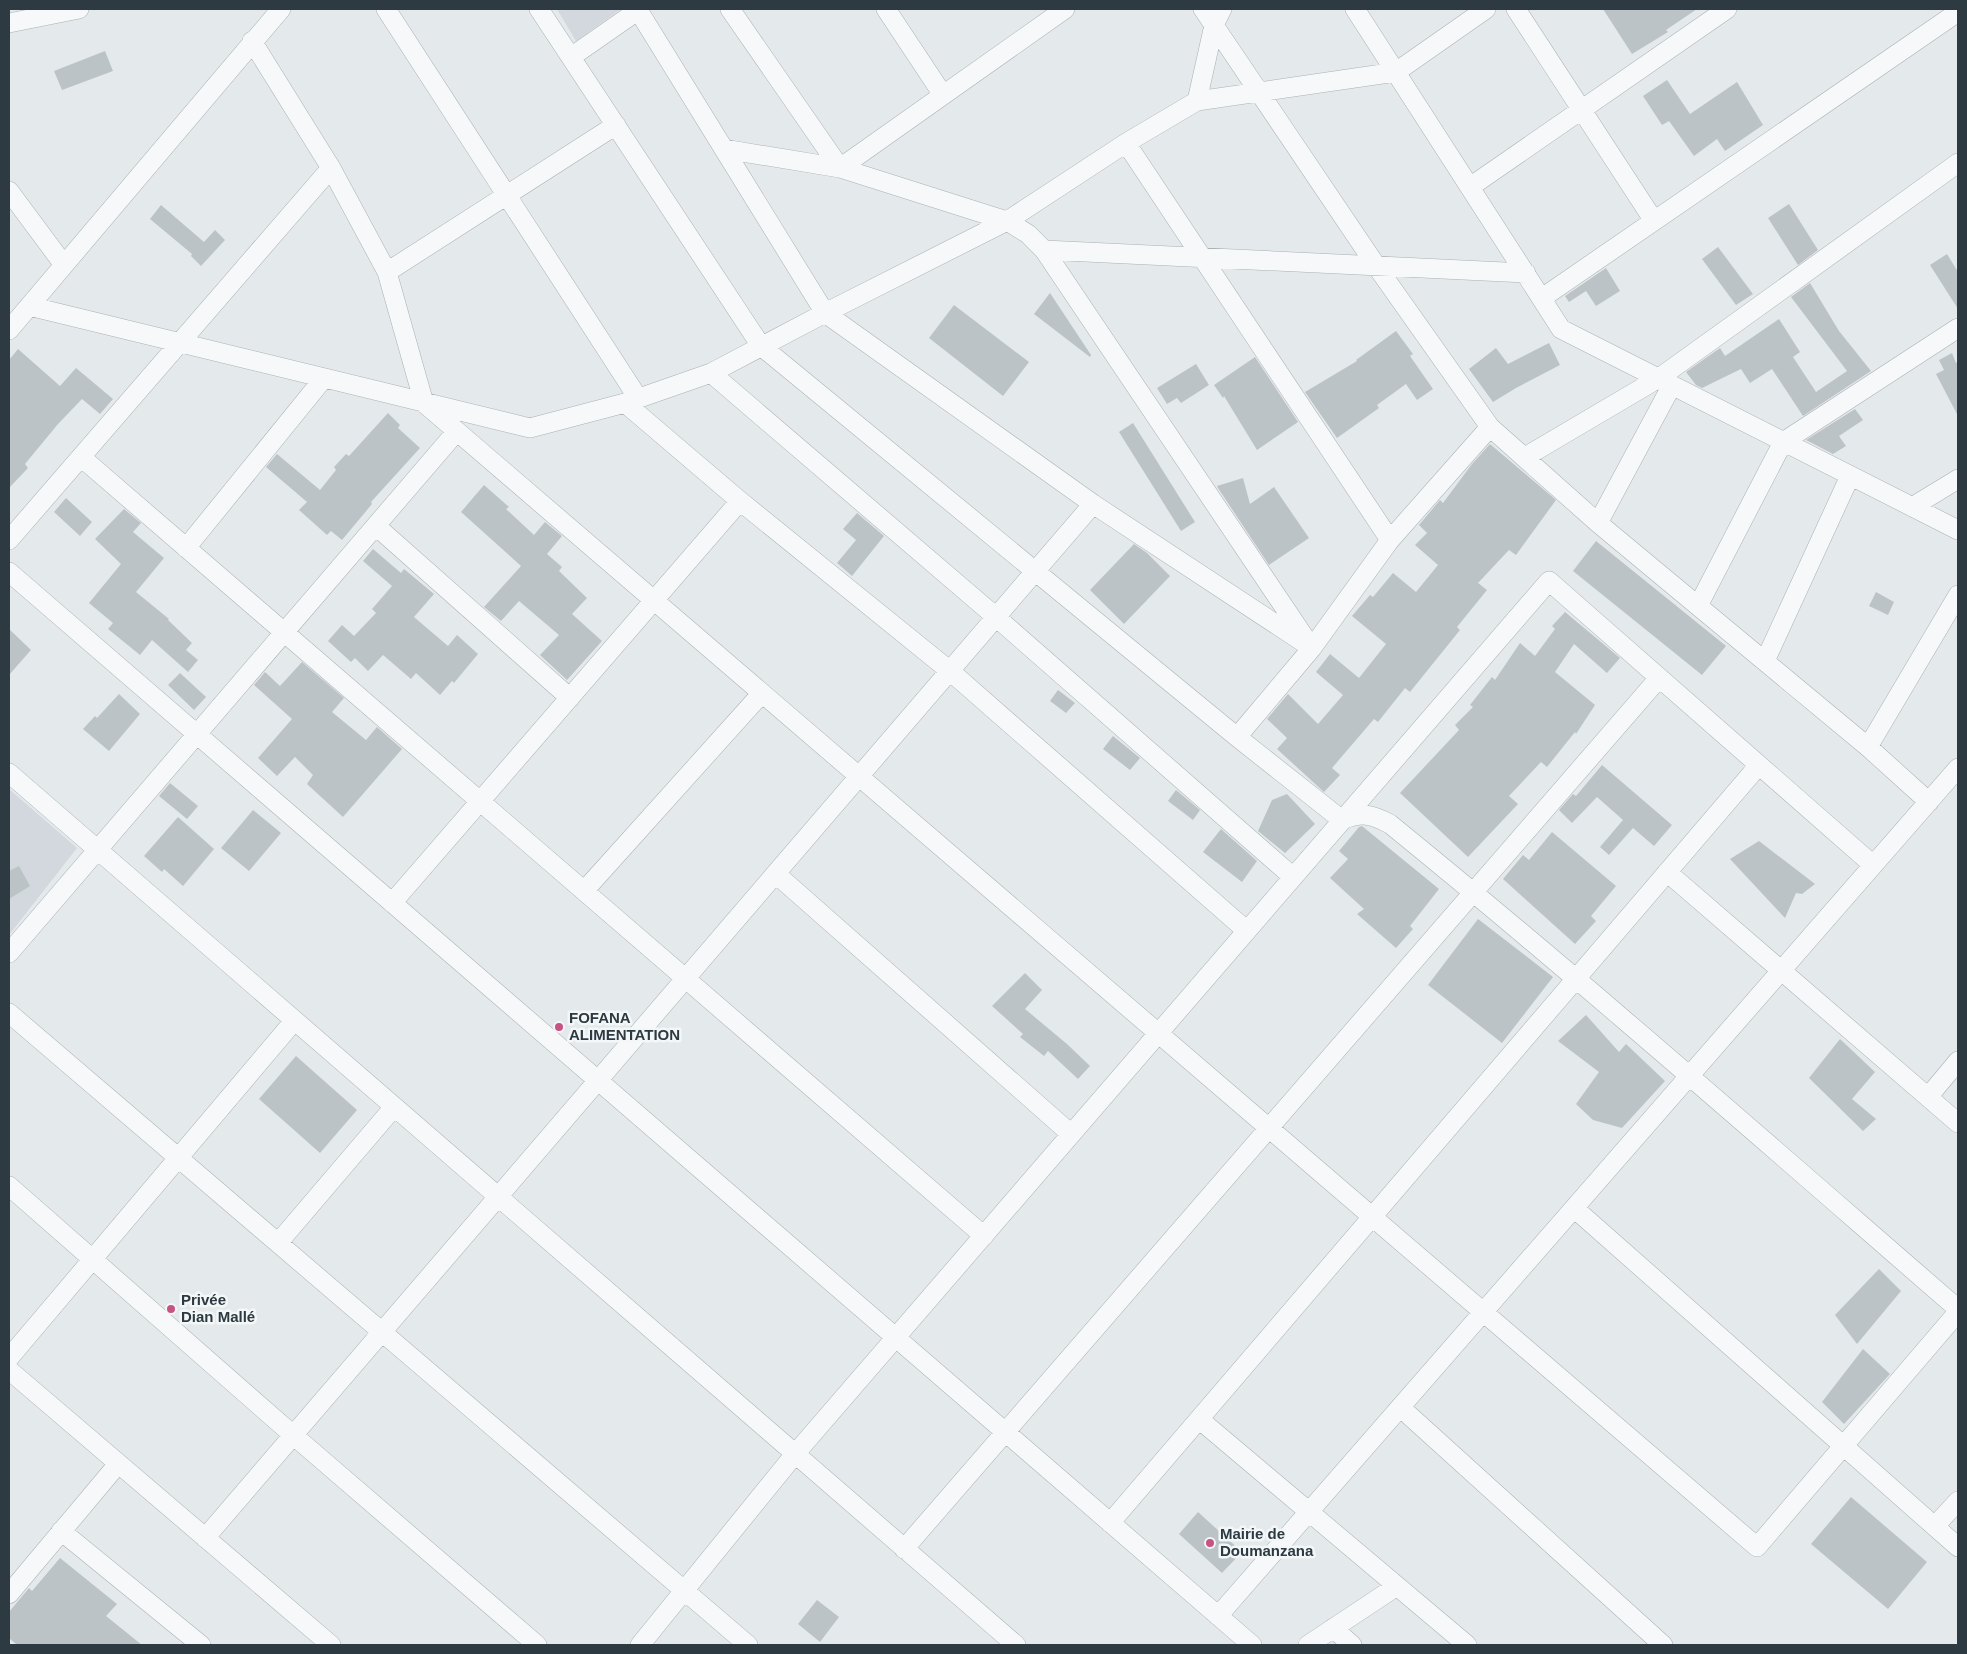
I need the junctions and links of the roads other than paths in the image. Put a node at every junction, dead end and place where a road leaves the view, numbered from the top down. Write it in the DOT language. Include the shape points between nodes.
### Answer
graph roads {
  1 [pos="79,9"];
  2 [pos="281,9"];
  3 [pos="386,9"];
  4 [pos="539,9"];
  5 [pos="639,9"];
  6 [pos="730,9"];
  7 [pos="886,9"];
  8 [pos="1065,9"];
  9 [pos="1203,9"];
  10 [pos="1355,9"];
  11 [pos="1486,9"];
  12 [pos="1516,9"];
  13 [pos="1727,9"];
  14 [pos="1952,12"];
  15 [pos="1043,15"];
  16 [pos="1218,17"];
  17 [pos="10,19"];
  18 [pos="252,41"];
  19 [pos="571,57"];
  20 [pos="1396,72"];
  21 [pos="1259,92"];
  22 [pos="943,94"];
  23 [pos="1197,101"];
  24 [pos="1582,109"];
  25 [pos="616,125"];
  26 [pos="1126,143"];
  27 [pos="724,149"];
  28 [pos="1958,163"];
  29 [pos="331,168"];
  30 [pos="840,168"];
  31 [pos="1470,187"];
  32 [pos="9,191"];
  33 [pos="507,195"];
  34 [pos="1007,221"];
  35 [pos="1654,221"];
  36 [pos="1044,250"];
  37 [pos="1203,258"];
  38 [pos="64,266"];
  39 [pos="1377,267"];
  40 [pos="387,272"];
  41 [pos="1526,273"];
  42 [pos="1542,298"];
  43 [pos="29,306"];
  44 [pos="825,313"];
  45 [pos="1958,328"];
  46 [pos="9,330"];
  47 [pos="180,343"];
  48 [pos="761,346"];
  49 [pos="711,373"];
  50 [pos="324,378"];
  51 [pos="1665,381"];
  52 [pos="631,400"];
  53 [pos="424,402"];
  54 [pos="1490,427"];
  55 [pos="457,432"];
  56 [pos="1783,442"];
  57 [pos="81,457"];
  58 [pos="1525,457"];
  59 [pos="1850,476"];
  60 [pos="1958,479"];
  61 [pos="740,501"];
  62 [pos="1093,504"];
  63 [pos="1912,507"];
  64 [pos="1598,523"];
  65 [pos="376,526"];
  66 [pos="1958,530"];
  67 [pos="9,540"];
  68 [pos="1390,540"];
  69 [pos="186,548"];
  70 [pos="9,572"];
  71 [pos="1035,572"];
  72 [pos="1958,595"];
  73 [pos="654,600"];
  74 [pos="1698,606"];
  75 [pos="996,617"];
  76 [pos="284,632"];
  77 [pos="1312,648"];
  78 [pos="1765,661"];
  79 [pos="950,671"];
  80 [pos="1660,678"];
  81 [pos="762,693"];
  82 [pos="570,698"];
  83 [pos="196,735"];
  84 [pos="1237,737"];
  85 [pos="1868,747"];
  86 [pos="1759,765"];
  87 [pos="1958,768"];
  88 [pos="9,773"];
  89 [pos="859,776"];
  90 [pos="480,802"];
  91 [pos="1928,802"];
  92 [pos="1342,820"];
  93 [pos="97,850"];
  94 [pos="1873,866"];
  95 [pos="1667,872"];
  96 [pos="776,874"];
  97 [pos="1293,877"];
  98 [pos="584,891"];
  99 [pos="1474,892"];
  100 [pos="392,903"];
  101 [pos="1247,931"];
  102 [pos="9,953"];
  103 [pos="1781,971"];
  104 [pos="685,978"];
  105 [pos="1576,979"];
  106 [pos="9,1013"];
  107 [pos="294,1021"];
  108 [pos="1159,1033"];
  109 [pos="1958,1061"];
  110 [pos="1689,1076"];
  111 [pos="598,1081"];
  112 [pos="1928,1097"];
  113 [pos="394,1107"];
  114 [pos="1958,1123"];
  115 [pos="1269,1128"];
  116 [pos="1071,1134"];
  117 [pos="178,1158"];
  118 [pos="9,1186"];
  119 [pos="498,1197"];
  120 [pos="1574,1208"];
  121 [pos="1372,1217"];
  122 [pos="984,1236"];
  123 [pos="278,1244"];
  124 [pos="92,1260"];
  125 [pos="1958,1311"];
  126 [pos="1483,1312"];
  127 [pos="382,1332"];
  128 [pos="896,1337"];
  129 [pos="9,1358"];
  130 [pos="11,1377"];
  131 [pos="1400,1407"];
  132 [pos="1199,1419"];
  133 [pos="1005,1432"];
  134 [pos="293,1435"];
  135 [pos="1844,1446"];
  136 [pos="795,1454"];
  137 [pos="118,1464"];
  138 [pos="1958,1501"];
  139 [pos="1309,1512"];
  140 [pos="1110,1523"];
  141 [pos="1935,1526"];
  142 [pos="61,1531"];
  143 [pos="205,1538"];
  144 [pos="1958,1547"];
  145 [pos="904,1549"];
  146 [pos="1397,1586"];
  147 [pos="684,1591"];
  148 [pos="9,1594"];
  149 [pos="1218,1616"];
  150 [pos="1334,1628"];
  151 [pos="201,1645"];
  152 [pos="331,1645"];
  153 [pos="537,1645"];
  154 [pos="640,1645"];
  155 [pos="748,1645"];
  156 [pos="1016,1645"];
  157 [pos="1252,1645"];
  158 [pos="1308,1645"];
  159 [pos="1352,1645"];
  160 [pos="1467,1645"];
  161 [pos="1663,1645"];
  1 -- 17 [label="street"];
  2 -- 18 [label="street"];
  3 -- 33 [label="street"];
  4 -- 19 [label="street"];
  5 -- 19 [label="street"];
  5 -- 27 [label="street"];
  6 -- 30 [label="street"];
  7 -- 22 [label="street"];
  8 -- 15 [label="street"];
  9 -- 16 [label="street"];
  10 -- 20 [label="street"];
  11 -- 20 [label="street"];
  12 -- 24 [label="street"];
  13 -- 24 [label="street"];
  14 -- 35 [label="street"];
  15 -- 22 [label="street"];
  16 -- 21 [label="street"];
  16 -- 23 [label="street"];
  18 -- 29 [label="street"];
  18 -- 38 [label="street"];
  19 -- 25 [label="street"];
  20 -- 21 [label="street"];
  20 -- 31 [label="street"];
  21 -- 23 [label="street"];
  21 -- 39 [label="street"];
  22 -- 30 [label="street"];
  23 -- 26 [label="street"];
  24 -- 31 [label="street"];
  24 -- 35 [label="street"];
  25 -- 33 [label="street"];
  25 -- 48 [label="street"];
  26 -- 34 [label="street"];
  26 -- 37 [label="street"];
  27 -- 30 [label="street"];
  27 -- 44 [label="street"];
  28 -- 51 [label="street"];
  29 -- 40 [label="street"];
  29 -- 47 [label="street"];
  30 -- 34 [label="street"];
  31 -- 41 [label="street"];
  32 -- 38 [label="street"];
  33 -- 40 [label="street"];
  33 -- 52 [label="street"];
  34 -- 36 [label="street" via="1028,234"];
  34 -- 44 [label="street"];
  35 -- 42 [label="street"];
  36 -- 37 [label="street"];
  36 -- 77 [label="street"];
  37 -- 39 [label="street"];
  37 -- 68 [label="street"];
  38 -- 43 [label="street"];
  39 -- 41 [label="street"];
  39 -- 54 [label="street"];
  40 -- 53 [label="street"];
  41 -- 42 [label="street"];
  42 -- 51 [label="street" via="1561,329"];
  43 -- 46 [label="street"];
  43 -- 47 [label="street"];
  44 -- 48 [label="street"];
  44 -- 62 [label="street"];
  45 -- 56 [label="street"];
  47 -- 50 [label="street"];
  47 -- 57 [label="street"];
  48 -- 49 [label="street"];
  48 -- 71 [label="street"];
  49 -- 52 [label="street"];
  49 -- 75 [label="street"];
  50 -- 53 [label="street"];
  50 -- 69 [label="street"];
  51 -- 56 [label="street"];
  51 -- 58 [label="street"];
  51 -- 64 [label="street"];
  52 -- 53 [label="street" via="530,428"];
  52 -- 61 [label="street"];
  53 -- 55 [label="street"];
  54 -- 58 [label="street"];
  54 -- 68 [label="street"];
  55 -- 65 [label="street"];
  55 -- 73 [label="street"];
  56 -- 59 [label="street"];
  56 -- 74 [label="street"];
  57 -- 67 [label="street"];
  57 -- 69 [label="street"];
  58 -- 64 [label="street"];
  59 -- 63 [label="street"];
  59 -- 78 [label="street"];
  60 -- 63 [label="street"];
  61 -- 73 [label="street"];
  61 -- 79 [label="street"];
  62 -- 71 [label="street"];
  62 -- 77 [label="street"];
  63 -- 66 [label="street"];
  64 -- 74 [label="street"];
  65 -- 76 [label="street"];
  65 -- 82 [label="street"];
  68 -- 77 [label="street"];
  69 -- 76 [label="street"];
  70 -- 83 [label="street"];
  71 -- 75 [label="street"];
  71 -- 84 [label="street"];
  72 -- 85 [label="street"];
  73 -- 81 [label="street"];
  73 -- 82 [label="street"];
  74 -- 78 [label="street"];
  75 -- 79 [label="street"];
  75 -- 97 [label="street"];
  76 -- 83 [label="street"];
  76 -- 90 [label="street"];
  77 -- 84 [label="street"];
  78 -- 85 [label="street"];
  79 -- 89 [label="street"];
  79 -- 101 [label="street"];
  80 -- 86 [label="street"];
  80 -- 92 [label="street" via="1549,581"];
  80 -- 99 [label="street"];
  81 -- 89 [label="street"];
  81 -- 98 [label="street"];
  82 -- 90 [label="street"];
  83 -- 93 [label="street"];
  83 -- 100 [label="street"];
  84 -- 92 [label="street"];
  85 -- 91 [label="street"];
  86 -- 94 [label="street"];
  86 -- 95 [label="street"];
  87 -- 91 [label="street"];
  88 -- 93 [label="street"];
  89 -- 96 [label="street"];
  89 -- 108 [label="street"];
  90 -- 98 [label="street"];
  90 -- 100 [label="street"];
  91 -- 94 [label="street"];
  92 -- 97 [label="street"];
  92 -- 99 [label="street" via="1357,815 1374,816 1390,824"];
  93 -- 102 [label="street"];
  93 -- 107 [label="street"];
  94 -- 103 [label="street"];
  95 -- 103 [label="street"];
  95 -- 105 [label="street"];
  96 -- 104 [label="street"];
  96 -- 116 [label="street"];
  97 -- 101 [label="street"];
  98 -- 104 [label="street"];
  99 -- 105 [label="street"];
  99 -- 115 [label="street"];
  100 -- 111 [label="street"];
  101 -- 108 [label="street"];
  103 -- 110 [label="street"];
  103 -- 112 [label="street"];
  104 -- 111 [label="street"];
  104 -- 122 [label="street"];
  105 -- 110 [label="street"];
  105 -- 121 [label="street"];
  106 -- 117 [label="street"];
  107 -- 113 [label="street"];
  107 -- 117 [label="street"];
  108 -- 115 [label="street"];
  108 -- 116 [label="street"];
  109 -- 112 [label="street"];
  110 -- 120 [label="street"];
  110 -- 125 [label="street"];
  111 -- 119 [label="street"];
  111 -- 128 [label="street"];
  112 -- 114 [label="street"];
  113 -- 119 [label="street"];
  113 -- 123 [label="street"];
  115 -- 121 [label="street"];
  115 -- 133 [label="street"];
  116 -- 122 [label="street"];
  117 -- 123 [label="street"];
  117 -- 124 [label="street"];
  118 -- 124 [label="street"];
  119 -- 127 [label="street"];
  119 -- 136 [label="street"];
  120 -- 126 [label="street"];
  120 -- 135 [label="street"];
  121 -- 126 [label="street"];
  121 -- 132 [label="street"];
  122 -- 128 [label="street"];
  123 -- 127 [label="street"];
  124 -- 129 [label="street"];
  124 -- 134 [label="street"];
  125 -- 135 [label="street"];
  126 -- 131 [label="street"];
  126 -- 135 [label="street" via="1757,1547"];
  127 -- 134 [label="street"];
  127 -- 147 [label="street"];
  128 -- 133 [label="street"];
  128 -- 136 [label="street"];
  130 -- 137 [label="street"];
  131 -- 139 [label="street"];
  131 -- 161 [label="street"];
  132 -- 139 [label="street"];
  132 -- 140 [label="street"];
  133 -- 140 [label="street"];
  133 -- 145 [label="street"];
  134 -- 143 [label="street"];
  134 -- 153 [label="street"];
  135 -- 141 [label="street"];
  136 -- 145 [label="street"];
  136 -- 147 [label="street"];
  137 -- 142 [label="street"];
  137 -- 143 [label="street"];
  138 -- 141 [label="street"];
  139 -- 146 [label="street"];
  139 -- 149 [label="street"];
  140 -- 149 [label="street"];
  141 -- 144 [label="street"];
  142 -- 148 [label="street"];
  142 -- 151 [label="street"];
  143 -- 152 [label="street"];
  145 -- 156 [label="street"];
  146 -- 150 [label="street"];
  146 -- 160 [label="street"];
  147 -- 154 [label="street"];
  147 -- 155 [label="street"];
  149 -- 157 [label="street"];
  150 -- 158 [label="street"];
  150 -- 159 [label="street"];
}
